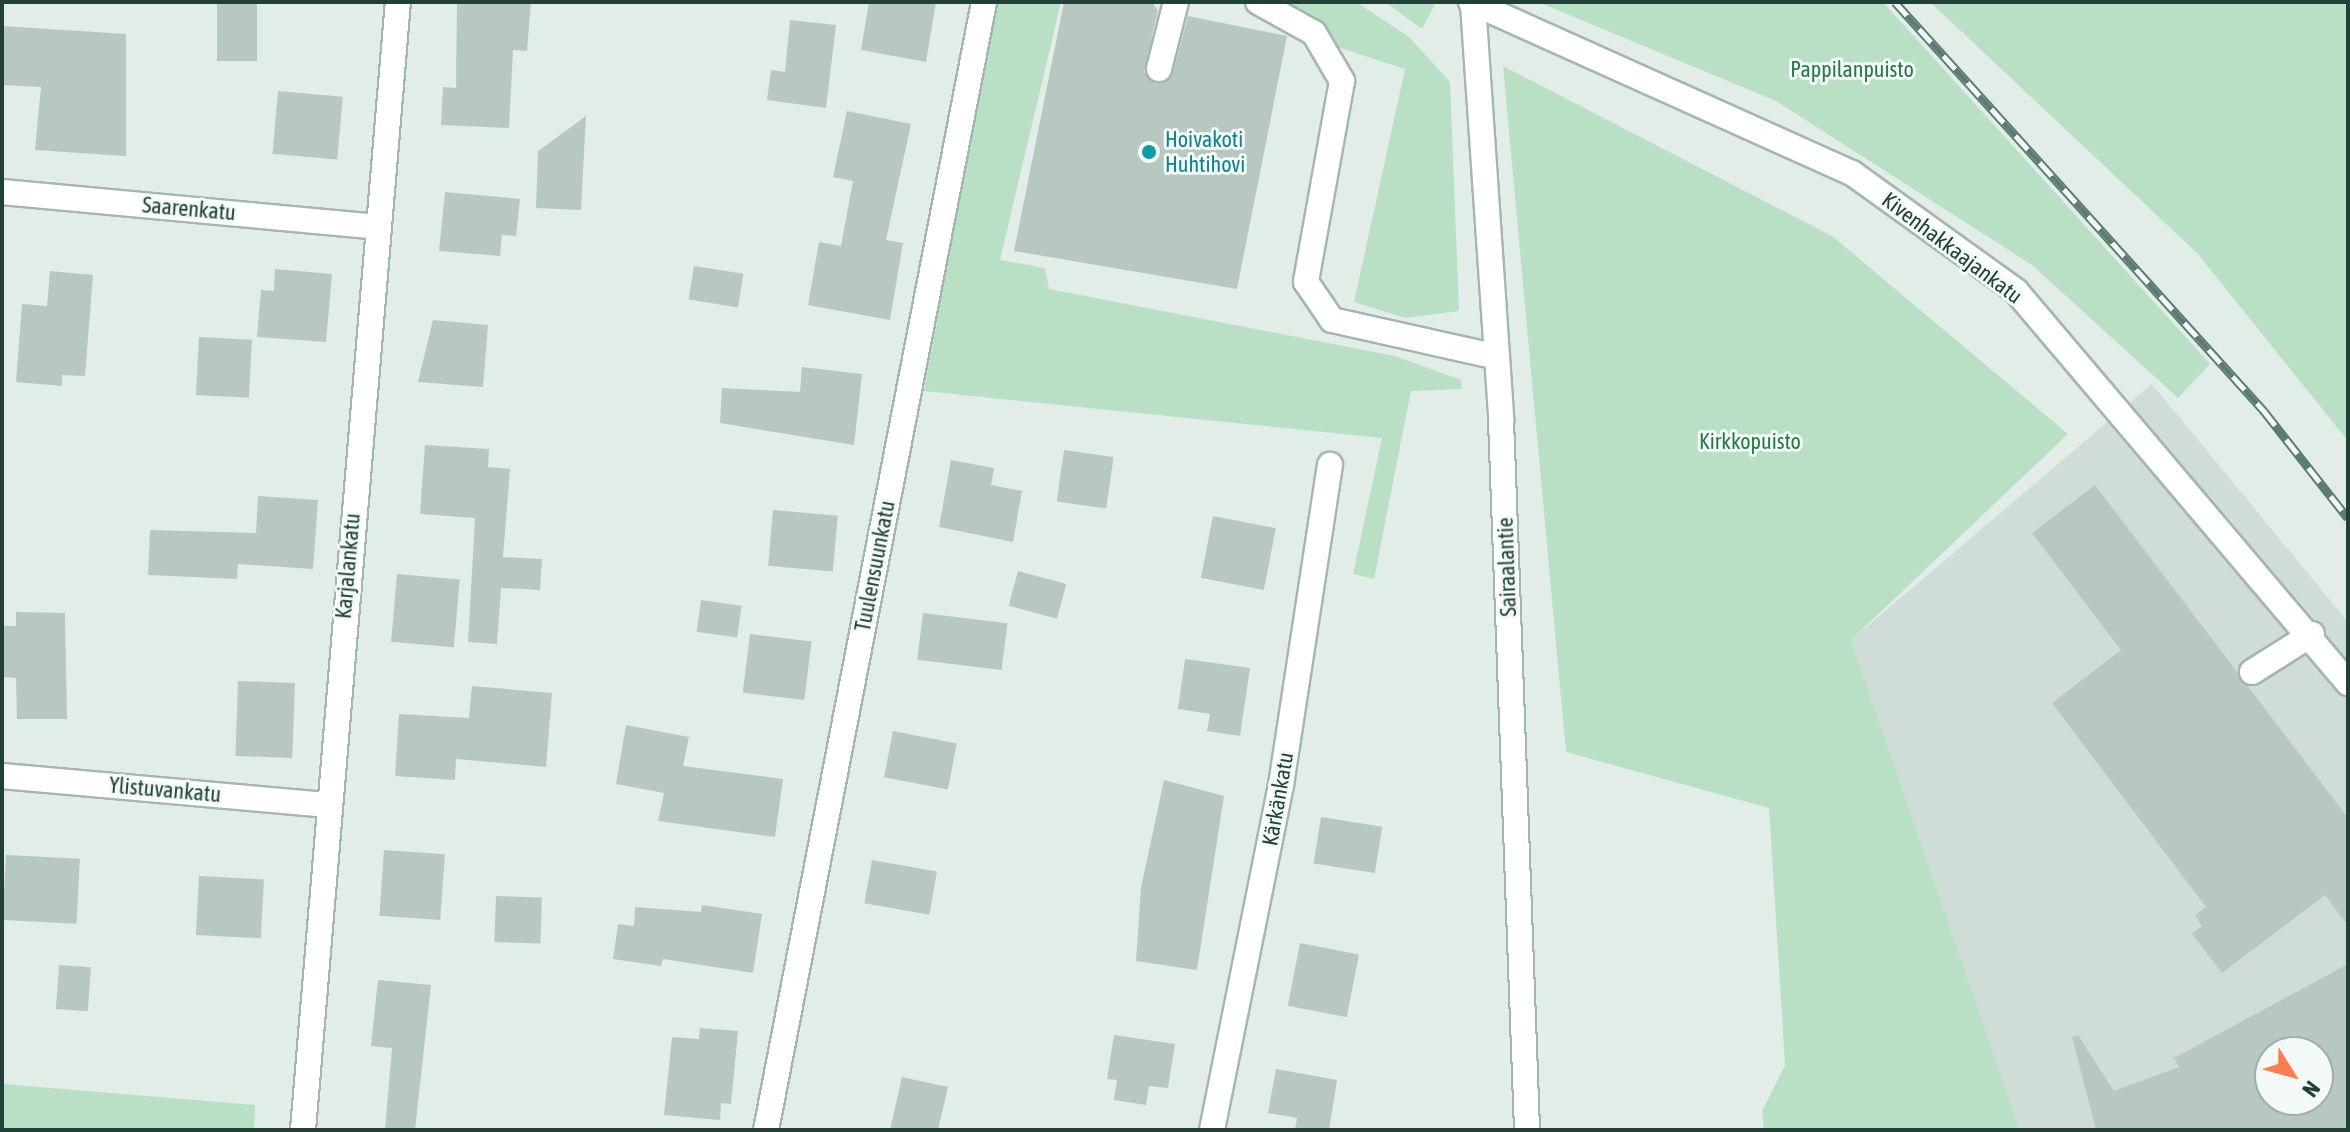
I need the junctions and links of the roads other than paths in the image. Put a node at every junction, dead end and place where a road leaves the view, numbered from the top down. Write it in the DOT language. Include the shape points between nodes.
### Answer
graph roads {
  1 [pos="398,2"];
  2 [pos="984,2"];
  3 [pos="1176,2"];
  4 [pos="1258,2"];
  5 [pos="1472,3"];
  6 [pos="1159,69"];
  7 [pos="2,192"];
  8 [pos="376,227"];
  9 [pos="1497,357"];
  10 [pos="1330,465"];
  11 [pos="2312,634"];
  12 [pos="2252,672"];
  13 [pos="2348,683"];
  14 [pos="2,776"];
  15 [pos="328,805"];
  16 [pos="303,1130"];
  17 [pos="766,1130"];
  18 [pos="1212,1130"];
  19 [pos="1527,1130"];
  1 -- 8 [label="street, Karjalankatu"];
  2 -- 17 [label="street, Tuulensuunkatu"];
  3 -- 6 [label="street"];
  4 -- 9 [label="street" via="1314,33 1342,81 1306,282 1332,320"];
  5 -- 9 [label="street, Sairaalantie"];
  5 -- 11 [label="street, Kivenhakkaajankatu" via="1852,173 2016,291"];
  7 -- 8 [label="street, Saarenkatu"];
  8 -- 15 [label="street, Karjalankatu"];
  9 -- 19 [label="street, Sairaalantie"];
  10 -- 18 [label="street, Kärkänkatu" via="1281,785"];
  11 -- 12 [label="street"];
  11 -- 13 [label="street, Kivenhakkaajankatu"];
  14 -- 15 [label="street, Ylistuvankatu"];
  15 -- 16 [label="street, Karjalankatu"];
}
